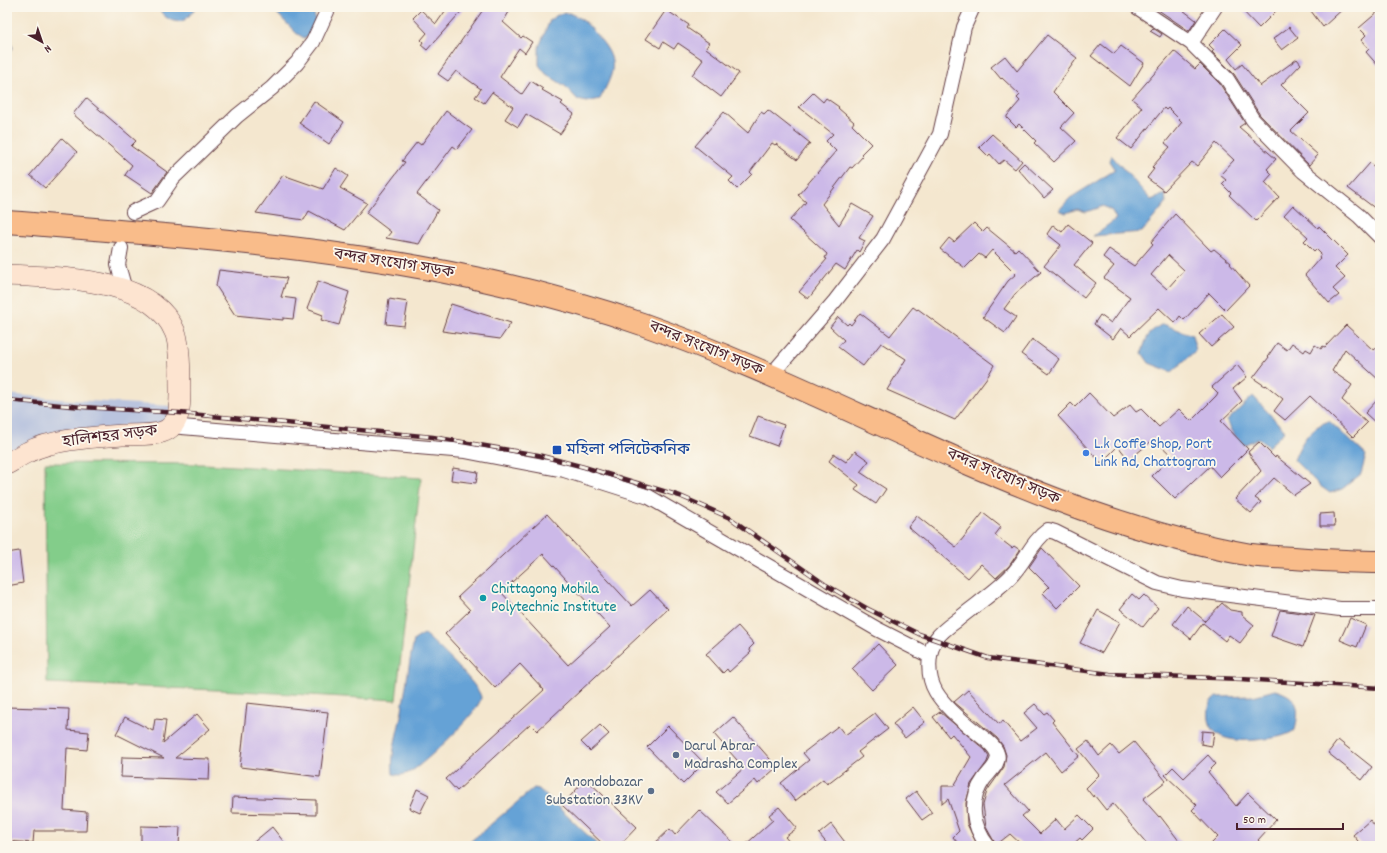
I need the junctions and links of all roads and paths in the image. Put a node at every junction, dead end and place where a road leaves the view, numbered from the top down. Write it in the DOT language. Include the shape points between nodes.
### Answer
graph roads {
  1 [pos="329,7"];
  2 [pos="973,7"];
  3 [pos="1136,7"];
  4 [pos="1215,7"];
  5 [pos="1191,43"];
  6 [pos="133,212"];
  7 [pos="7,222"];
  8 [pos="1380,237"];
  9 [pos="122,248"];
  10 [pos="7,275"];
  11 [pos="125,290"];
  12 [pos="771,376"];
  13 [pos="170,426"];
  14 [pos="7,464"];
  15 [pos="1380,562"];
  16 [pos="1380,609"];
  17 [pos="930,656"];
  18 [pos="988,846"];
  1 -- 6 [label="street" via="313,42 297,63 173,178 156,201"];
  2 -- 12 [label="street" via="964,27 940,134 883,239 835,301"];
  3 -- 5 [label="street"];
  4 -- 5 [label="street"];
  5 -- 8 [label="street" via="1227,79 1253,120 1303,171 1360,216"];
  7 -- 12 [label="highway, বন্দর সংযোগ সড়ক" via="224,240 382,260 489,280 643,324"];
  9 -- 11 [label="street" via="118,266"];
  10 -- 11 [label="street, হালিশহর সড়ক" via="100,283"];
  11 -- 13 [label="street, হালিশহর সড়ক" via="153,302 164,312 176,334 180,370 180,413"];
  12 -- 15 [label="highway, বন্দর সংযোগ সড়ক" via="989,473 1062,502 1153,532 1254,556"];
  13 -- 14 [label="street, হালিশহর সড়ক" via="162,432 50,444 28,451"];
  13 -- 17 [label="street" via="465,450 564,470 648,497 877,629"];
  16 -- 17 [label="street" via="1340,609 1182,589 1157,583 1048,530 1038,537 1023,563 1010,578 946,629 936,640"];
  17 -- 18 [label="street" via="931,681 936,692 998,754 998,760 978,789 973,812 978,832"];
}
